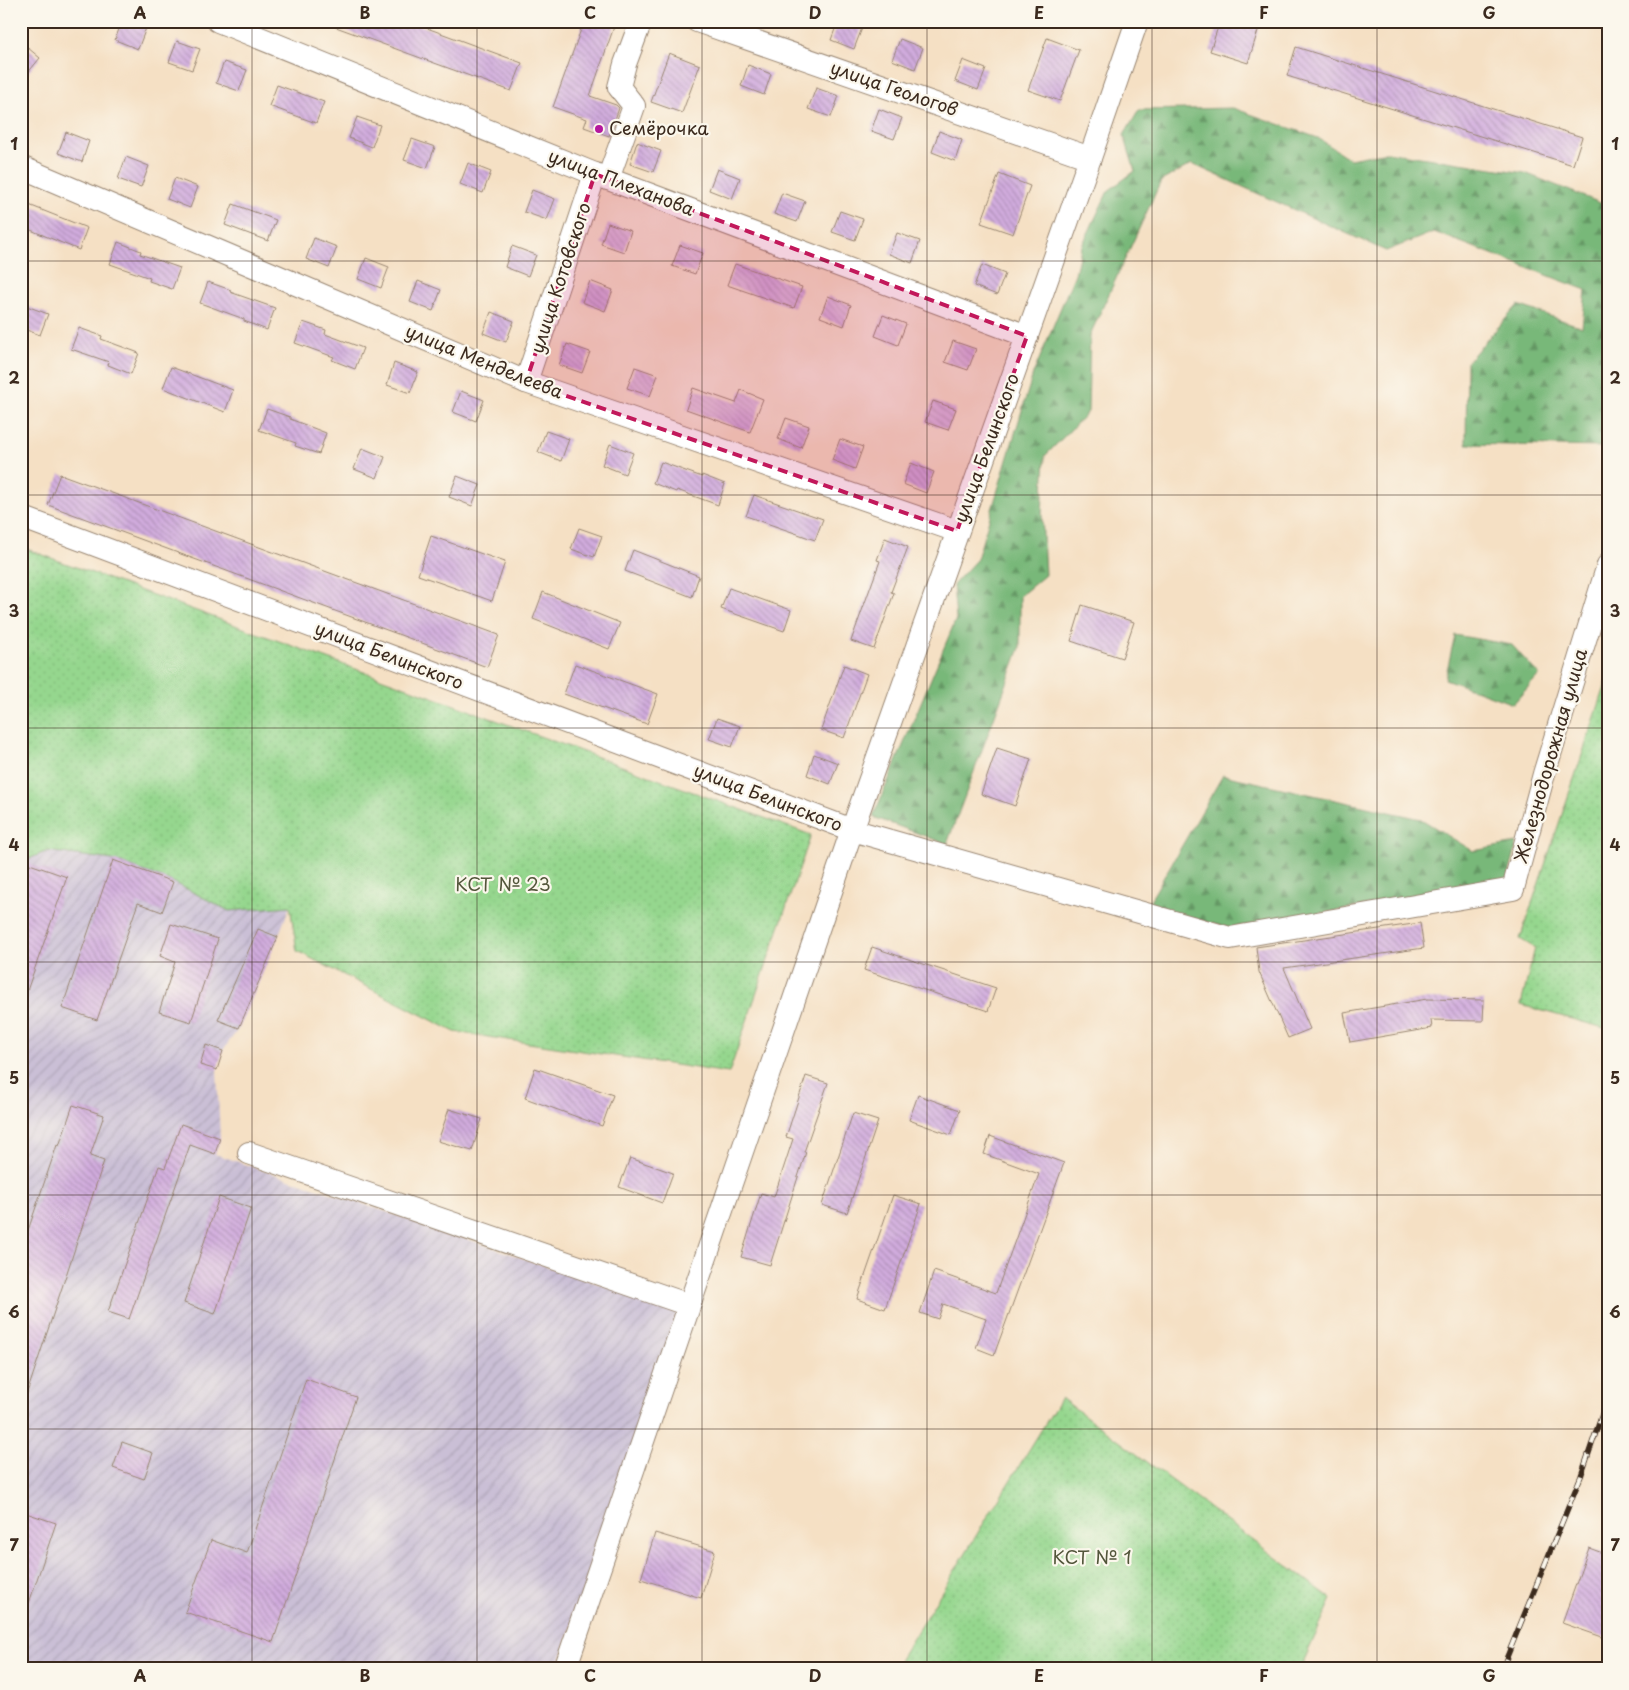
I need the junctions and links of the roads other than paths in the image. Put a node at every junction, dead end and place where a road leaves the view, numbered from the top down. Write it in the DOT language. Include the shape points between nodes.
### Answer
graph roads {
  1 [pos="218,21"];
  2 [pos="641,21"];
  3 [pos="697,21"];
  4 [pos="1137,21"];
  5 [pos="1090,158"];
  6 [pos="21,167"];
  7 [pos="601,177"];
  8 [pos="1027,336"];
  9 [pos="526,382"];
  10 [pos="21,517"];
  11 [pos="957,531"];
  12 [pos="1608,565"];
  13 [pos="852,830"];
  14 [pos="249,1152"];
  15 [pos="689,1305"];
  16 [pos="564,1669"];
  1 -- 7 [label="street, улица Плеханова"];
  2 -- 7 [label="street, улица Котовского" via="619,87 634,106"];
  3 -- 5 [label="street, улица Геологов"];
  4 -- 5 [label="street, улица Белинского"];
  5 -- 8 [label="street, улица Белинского"];
  6 -- 9 [label="street, улица Менделеева"];
  7 -- 8 [label="street, улица Плеханова"];
  7 -- 9 [label="street, улица Котовского"];
  8 -- 11 [label="street, улица Белинского"];
  9 -- 11 [label="street, улица Менделеева"];
  10 -- 13 [label="street, улица Белинского"];
  11 -- 13 [label="street, улица Белинского"];
  12 -- 13 [label="street, Железнодорожная улица" via="1544,774 1513,889 1230,938"];
  13 -- 15 [label="street"];
  14 -- 15 [label="street"];
  15 -- 16 [label="street"];
}
